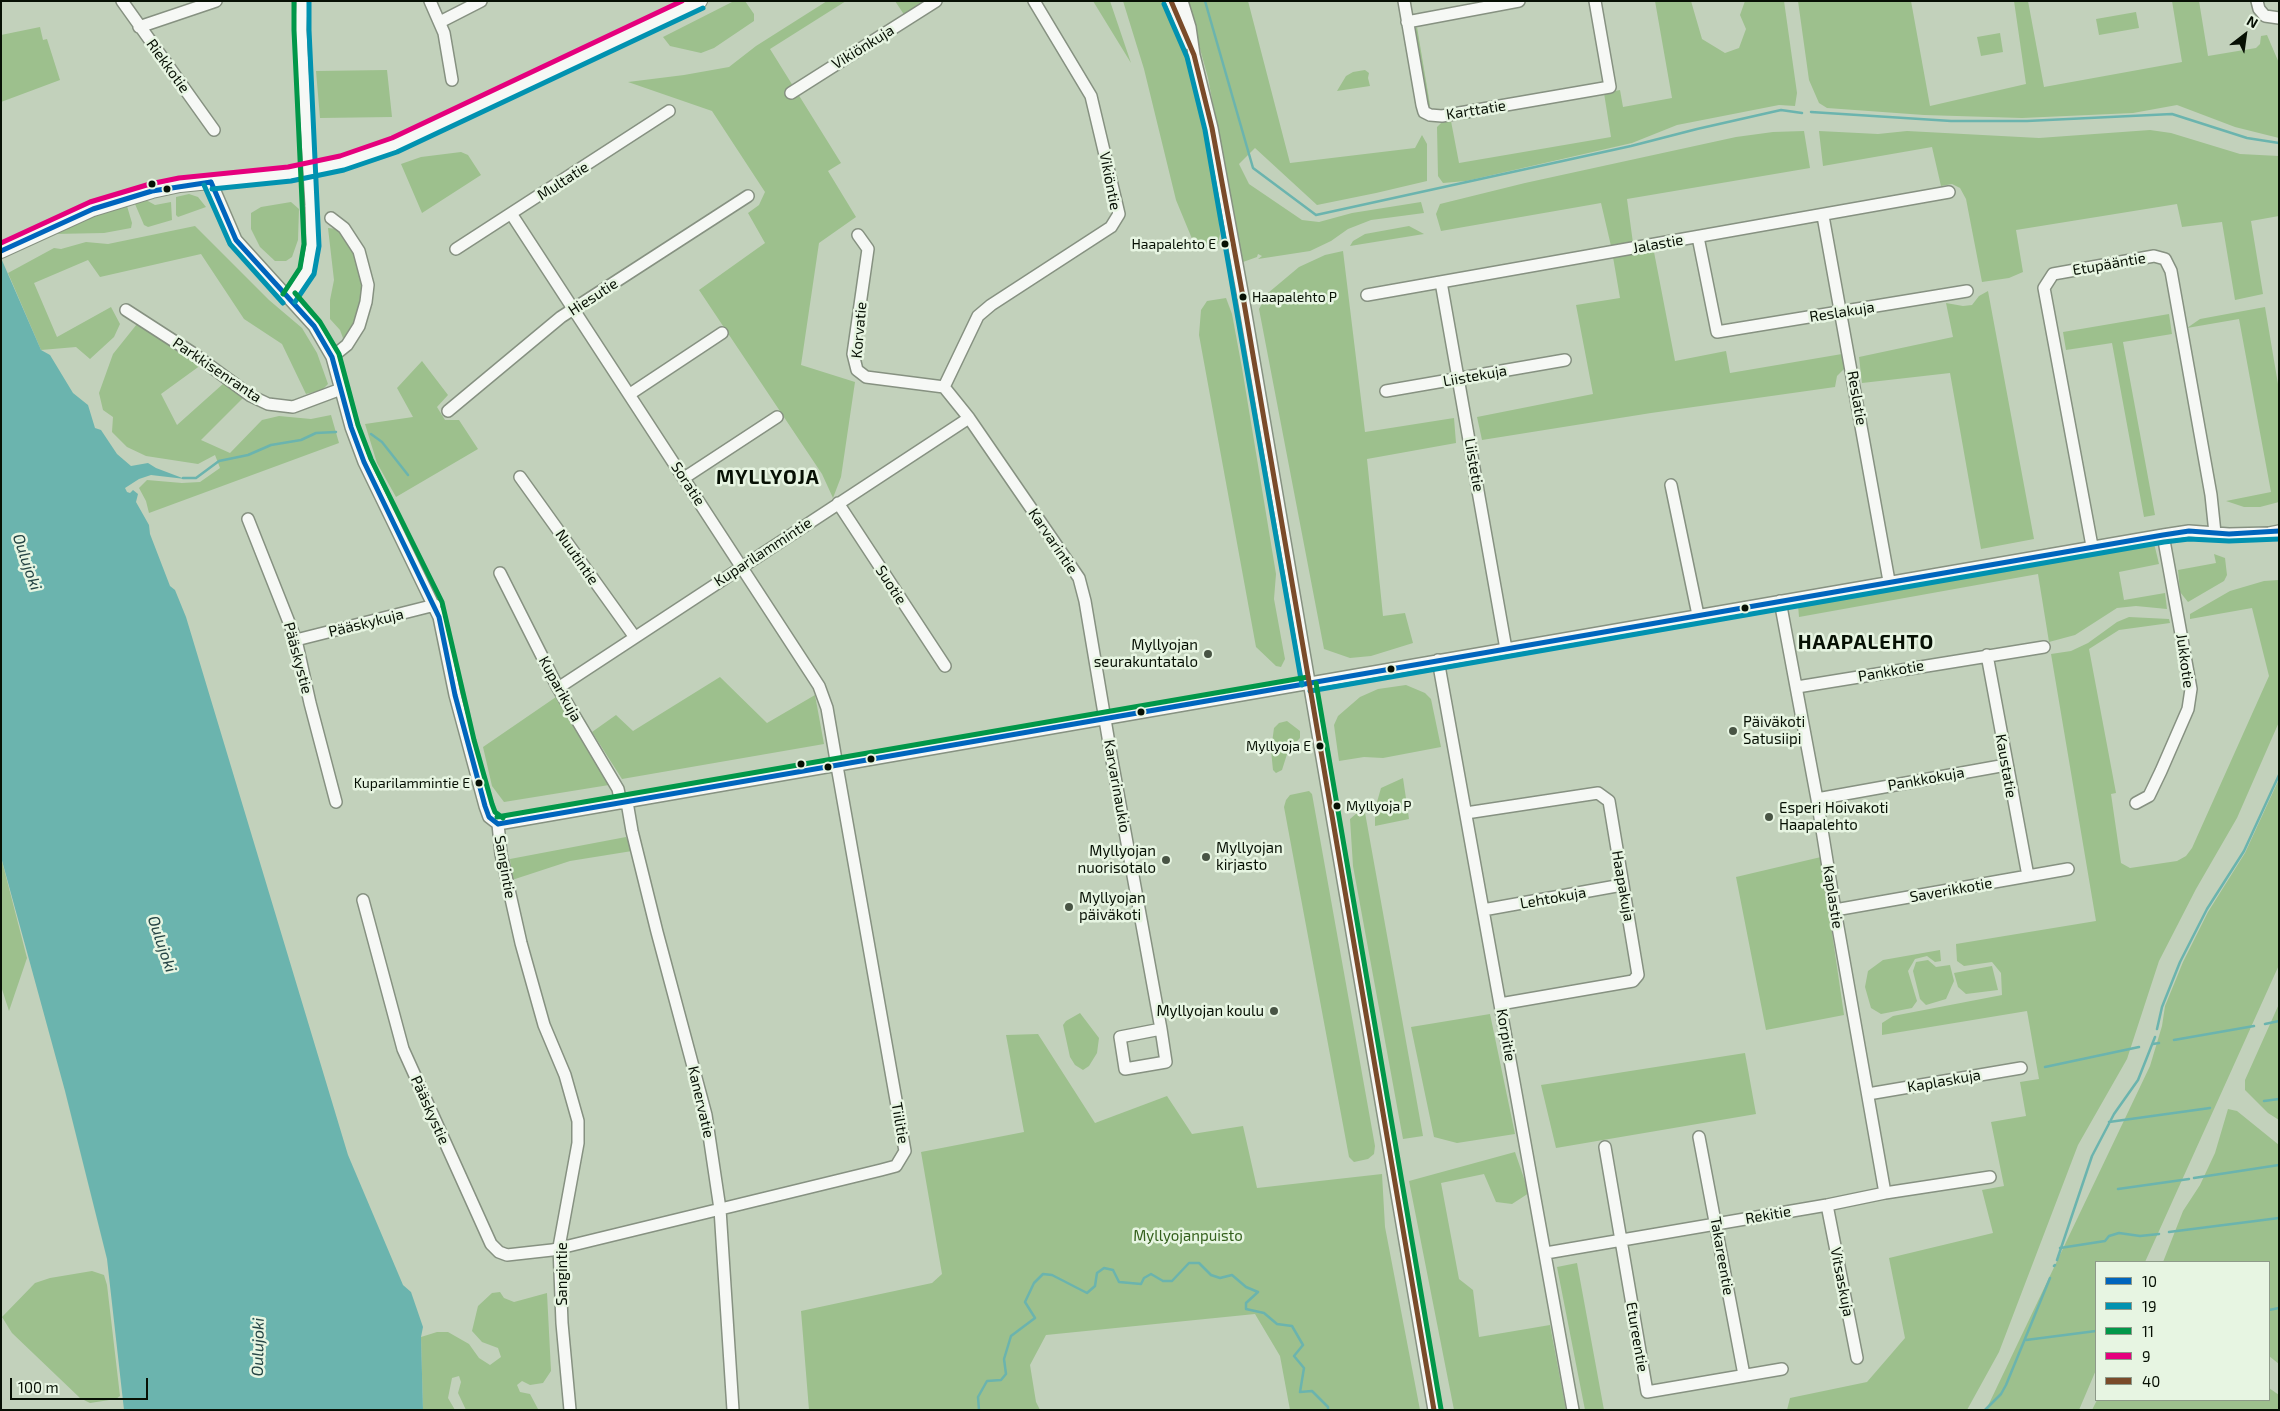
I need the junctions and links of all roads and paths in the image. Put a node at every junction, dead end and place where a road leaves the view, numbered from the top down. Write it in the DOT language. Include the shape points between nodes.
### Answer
graph roads {
  1 [pos="122,1"];
  2 [pos="216,1"];
  3 [pos="302,1"];
  4 [pos="430,1"];
  5 [pos="480,1"];
  6 [pos="700,1"];
  7 [pos="936,1"];
  8 [pos="1034,1"];
  9 [pos="1171,1"];
  10 [pos="1182,1"];
  11 [pos="1404,1"];
  12 [pos="1520,1"];
  13 [pos="1595,1"];
  14 [pos="2257,1"];
  15 [pos="2279,18"];
  16 [pos="440,22"];
  17 [pos="1407,22"];
  18 [pos="139,27"];
  19 [pos="1194,55"];
  20 [pos="452,80"];
  21 [pos="792,93"];
  22 [pos="669,111"];
  23 [pos="214,130"];
  24 [pos="211,182"];
  25 [pos="1949,192"];
  26 [pos="748,196"];
  27 [pos="512,215"];
  28 [pos="1823,216"];
  29 [pos="331,218"];
  30 [pos="858,235"];
  31 [pos="1698,237"];
  32 [pos="456,249"];
  33 [pos="1,251"];
  34 [pos="1441,282"];
  35 [pos="1967,291"];
  36 [pos="1366,295"];
  37 [pos="290,298"];
  38 [pos="574,308"];
  39 [pos="126,310"];
  40 [pos="1842,312"];
  41 [pos="722,333"];
  42 [pos="332,357"];
  43 [pos="1564,360"];
  44 [pos="1458,379"];
  45 [pos="944,387"];
  46 [pos="342,389"];
  47 [pos="1386,392"];
  48 [pos="630,394"];
  49 [pos="448,411"];
  50 [pos="777,417"];
  51 [pos="969,418"];
  52 [pos="520,477"];
  53 [pos="684,478"];
  54 [pos="1671,485"];
  55 [pos="838,503"];
  56 [pos="248,519"];
  57 [pos="2279,531"];
  58 [pos="2215,533"];
  59 [pos="2162,535"];
  60 [pos="2092,546"];
  61 [pos="741,566"];
  62 [pos="500,573"];
  63 [pos="1889,581"];
  64 [pos="1780,601"];
  65 [pos="435,605"];
  66 [pos="1698,615"];
  67 [pos="634,636"];
  68 [pos="296,640"];
  69 [pos="2044,646"];
  70 [pos="1506,649"];
  71 [pos="1987,655"];
  72 [pos="1438,660"];
  73 [pos="945,666"];
  74 [pos="1309,684"];
  75 [pos="1796,687"];
  76 [pos="558,688"];
  77 [pos="1105,720"];
  78 [pos="2006,765"];
  79 [pos="837,766"];
  80 [pos="1817,799"];
  81 [pos="336,802"];
  82 [pos="624,803"];
  83 [pos="2136,803"];
  84 [pos="1466,814"];
  85 [pos="498,824"];
  86 [pos="2068,869"];
  87 [pos="2028,876"];
  88 [pos="1622,885"];
  89 [pos="363,900"];
  90 [pos="1483,910"];
  91 [pos="1834,910"];
  92 [pos="1500,1004"];
  93 [pos="1161,1029"];
  94 [pos="2021,1068"];
  95 [pos="1868,1094"];
  96 [pos="1699,1137"];
  97 [pos="1604,1148"];
  98 [pos="1990,1177"];
  99 [pos="1885,1193"];
  100 [pos="1827,1205"];
  101 [pos="720,1209"];
  102 [pos="1716,1224"];
  103 [pos="1620,1239"];
  104 [pos="559,1247"];
  105 [pos="1546,1253"];
  106 [pos="1857,1358"];
  107 [pos="1782,1370"];
  108 [pos="1744,1375"];
  109 [pos="570,1410"];
  110 [pos="733,1410"];
  111 [pos="1434,1410"];
  112 [pos="1573,1410"];
  1 -- 18 [label="street, Riekkotie"];
  2 -- 18 [label="street"];
  3 -- 37 [label="street, bridge" via="312,245 308,272"];
  4 -- 16 [label="street"];
  5 -- 16 [label="street"];
  6 -- 24 [label="main road" via="395,145 342,163 289,174"];
  7 -- 21 [label="street, Vikiönkuja"];
  8 -- 45 [label="street, Vikiöntie" via="1091,96 1119,214 1111,227 978,316"];
  9 -- 19 [label="street"];
  10 -- 19 [label="street"];
  11 -- 17 [label="street, Karttatie"];
  12 -- 17 [label="street"];
  13 -- 17 [label="street, Karttatie" via="1610,87 1442,116 1424,112"];
  14 -- 15 [label="street" via="2264,16"];
  16 -- 20 [label="street"];
  18 -- 23 [label="street, Riekkotie"];
  19 -- 74 [label="street" via="1212,128"];
  22 -- 27 [label="street, Multatie"];
  24 -- 33 [label="main road" via="180,185 93,209"];
  24 -- 37 [label="street, Sangintie" via="236,240"];
  25 -- 28 [label="street, Jalastie"];
  26 -- 38 [label="street, Hiesutie"];
  27 -- 32 [label="street, Multatie"];
  27 -- 38 [label="street, Soratie"];
  28 -- 31 [label="street, Jalastie"];
  28 -- 40 [label="street, Reslatie"];
  29 -- 42 [label="street" via="344,228 359,251 368,285 359,326 346,346"];
  30 -- 45 [label="street, Korvatie" via="868,249 854,354 857,370 866,377"];
  31 -- 34 [label="street, Jalastie"];
  31 -- 40 [label="street, Reslakuja" via="1717,332"];
  34 -- 36 [label="street, Jalastie"];
  34 -- 44 [label="street, Liistetie"];
  35 -- 40 [label="street, Reslakuja"];
  37 -- 42 [label="street, Sangintie" via="314,326"];
  38 -- 48 [label="street, Soratie"];
  38 -- 49 [label="street, Hiesutie"];
  39 -- 46 [label="street, Parkkisenranta" via="251,396 268,404 293,407"];
  40 -- 63 [label="street, Reslatie"];
  41 -- 48 [label="street"];
  42 -- 46 [label="street, Sangintie"];
  43 -- 44 [label="street, Liistekuja"];
  44 -- 47 [label="street, Liistekuja"];
  44 -- 70 [label="street, Liistetie"];
  45 -- 51 [label="street, Karvarintie"];
  46 -- 65 [label="street, Sangintie" via="364,462"];
  48 -- 53 [label="street, Soratie"];
  50 -- 53 [label="street"];
  51 -- 55 [label="street, Kuparilammintie"];
  51 -- 77 [label="street, Karvarintie" via="1079,578"];
  52 -- 67 [label="street, Nuutintie"];
  53 -- 61 [label="street, Soratie"];
  54 -- 66 [label="street"];
  55 -- 61 [label="street, Kuparilammintie"];
  55 -- 73 [label="street, Suotie"];
  56 -- 68 [label="street, Pääskystie"];
  57 -- 58 [label="street"];
  58 -- 59 [label="street" via="2189,531"];
  58 -- 60 [label="street, Etupääntie" via="2171,271 2166,259 2154,256 2053,274 2044,288"];
  59 -- 60 [label="street"];
  59 -- 83 [label="street, Jukkotie" via="2191,689 2188,709 2149,796"];
  60 -- 63 [label="street"];
  61 -- 67 [label="street, Kuparilammintie"];
  61 -- 79 [label="street, Soratie" via="820,686"];
  62 -- 76 [label="street, Kuparikuja"];
  63 -- 64 [label="street"];
  64 -- 66 [label="street"];
  64 -- 75 [label="street, Kaplastie"];
  65 -- 68 [label="street, Pääskykuja"];
  65 -- 85 [label="street, Sangintie" via="464,732 485,806 489,818"];
  66 -- 70 [label="street"];
  67 -- 76 [label="street, Kuparilammintie"];
  68 -- 81 [label="street, Pääskystie"];
  69 -- 71 [label="street, Pankkotie"];
  70 -- 72 [label="street"];
  71 -- 75 [label="street, Pankkotie"];
  71 -- 78 [label="street, Kaustatie"];
  72 -- 74 [label="street"];
  72 -- 84 [label="street, Korpitie"];
  74 -- 77 [label="street"];
  74 -- 111 [label="street"];
  75 -- 80 [label="street, Kaplastie"];
  76 -- 82 [label="street, Kuparikuja"];
  77 -- 79 [label="street"];
  77 -- 93 [label="street, Karvarinaukio"];
  78 -- 80 [label="street, Pankkokuja"];
  78 -- 87 [label="street, Kaustatie"];
  79 -- 82 [label="street"];
  79 -- 101 [label="street, Tiilitie" via="905,1151 896,1166"];
  80 -- 91 [label="street, Kaplastie"];
  82 -- 85 [label="street"];
  82 -- 101 [label="street, Kanervatie" via="706,1115"];
  84 -- 88 [label="street, Haapakuja" via="1598,793 1609,801"];
  84 -- 90 [label="street, Korpitie"];
  85 -- 104 [label="street, Sangintie" via="501,854 521,943 544,1025 565,1075 578,1121 578,1143"];
  86 -- 87 [label="street, Saverikkotie"];
  87 -- 91 [label="street, Saverikkotie"];
  88 -- 90 [label="street, Lehtokuja"];
  88 -- 92 [label="street, Haapakuja" via="1638,975 1633,981"];
  89 -- 104 [label="street, Pääskystie" via="403,1049 491,1244 507,1256"];
  90 -- 92 [label="street, Korpitie"];
  91 -- 95 [label="street, Kaplastie"];
  92 -- 105 [label="street, Korpitie"];
  93 -- 93 [label="street, Karvarinaukio" via="1166,1062 1125,1069 1120,1036"];
  94 -- 95 [label="street, Kaplaskuja"];
  95 -- 99 [label="street, Kaplastie"];
  96 -- 102 [label="street, Takareentie"];
  97 -- 103 [label="street, Etureentie"];
  98 -- 99 [label="street, Rekitie"];
  99 -- 100 [label="street, Rekitie"];
  100 -- 102 [label="street, Rekitie"];
  100 -- 106 [label="street, Vitsaskuja"];
  101 -- 104 [label="street, Tiilitie"];
  101 -- 110 [label="street, Kanervatie"];
  102 -- 103 [label="street, Rekitie"];
  102 -- 108 [label="street, Takareentie"];
  103 -- 105 [label="street, Rekitie"];
  103 -- 108 [label="street, Etureentie" via="1647,1392"];
  104 -- 109 [label="street, Sangintie"];
  105 -- 112 [label="street, Korpitie"];
  107 -- 108 [label="street, Etureentie"];
}
